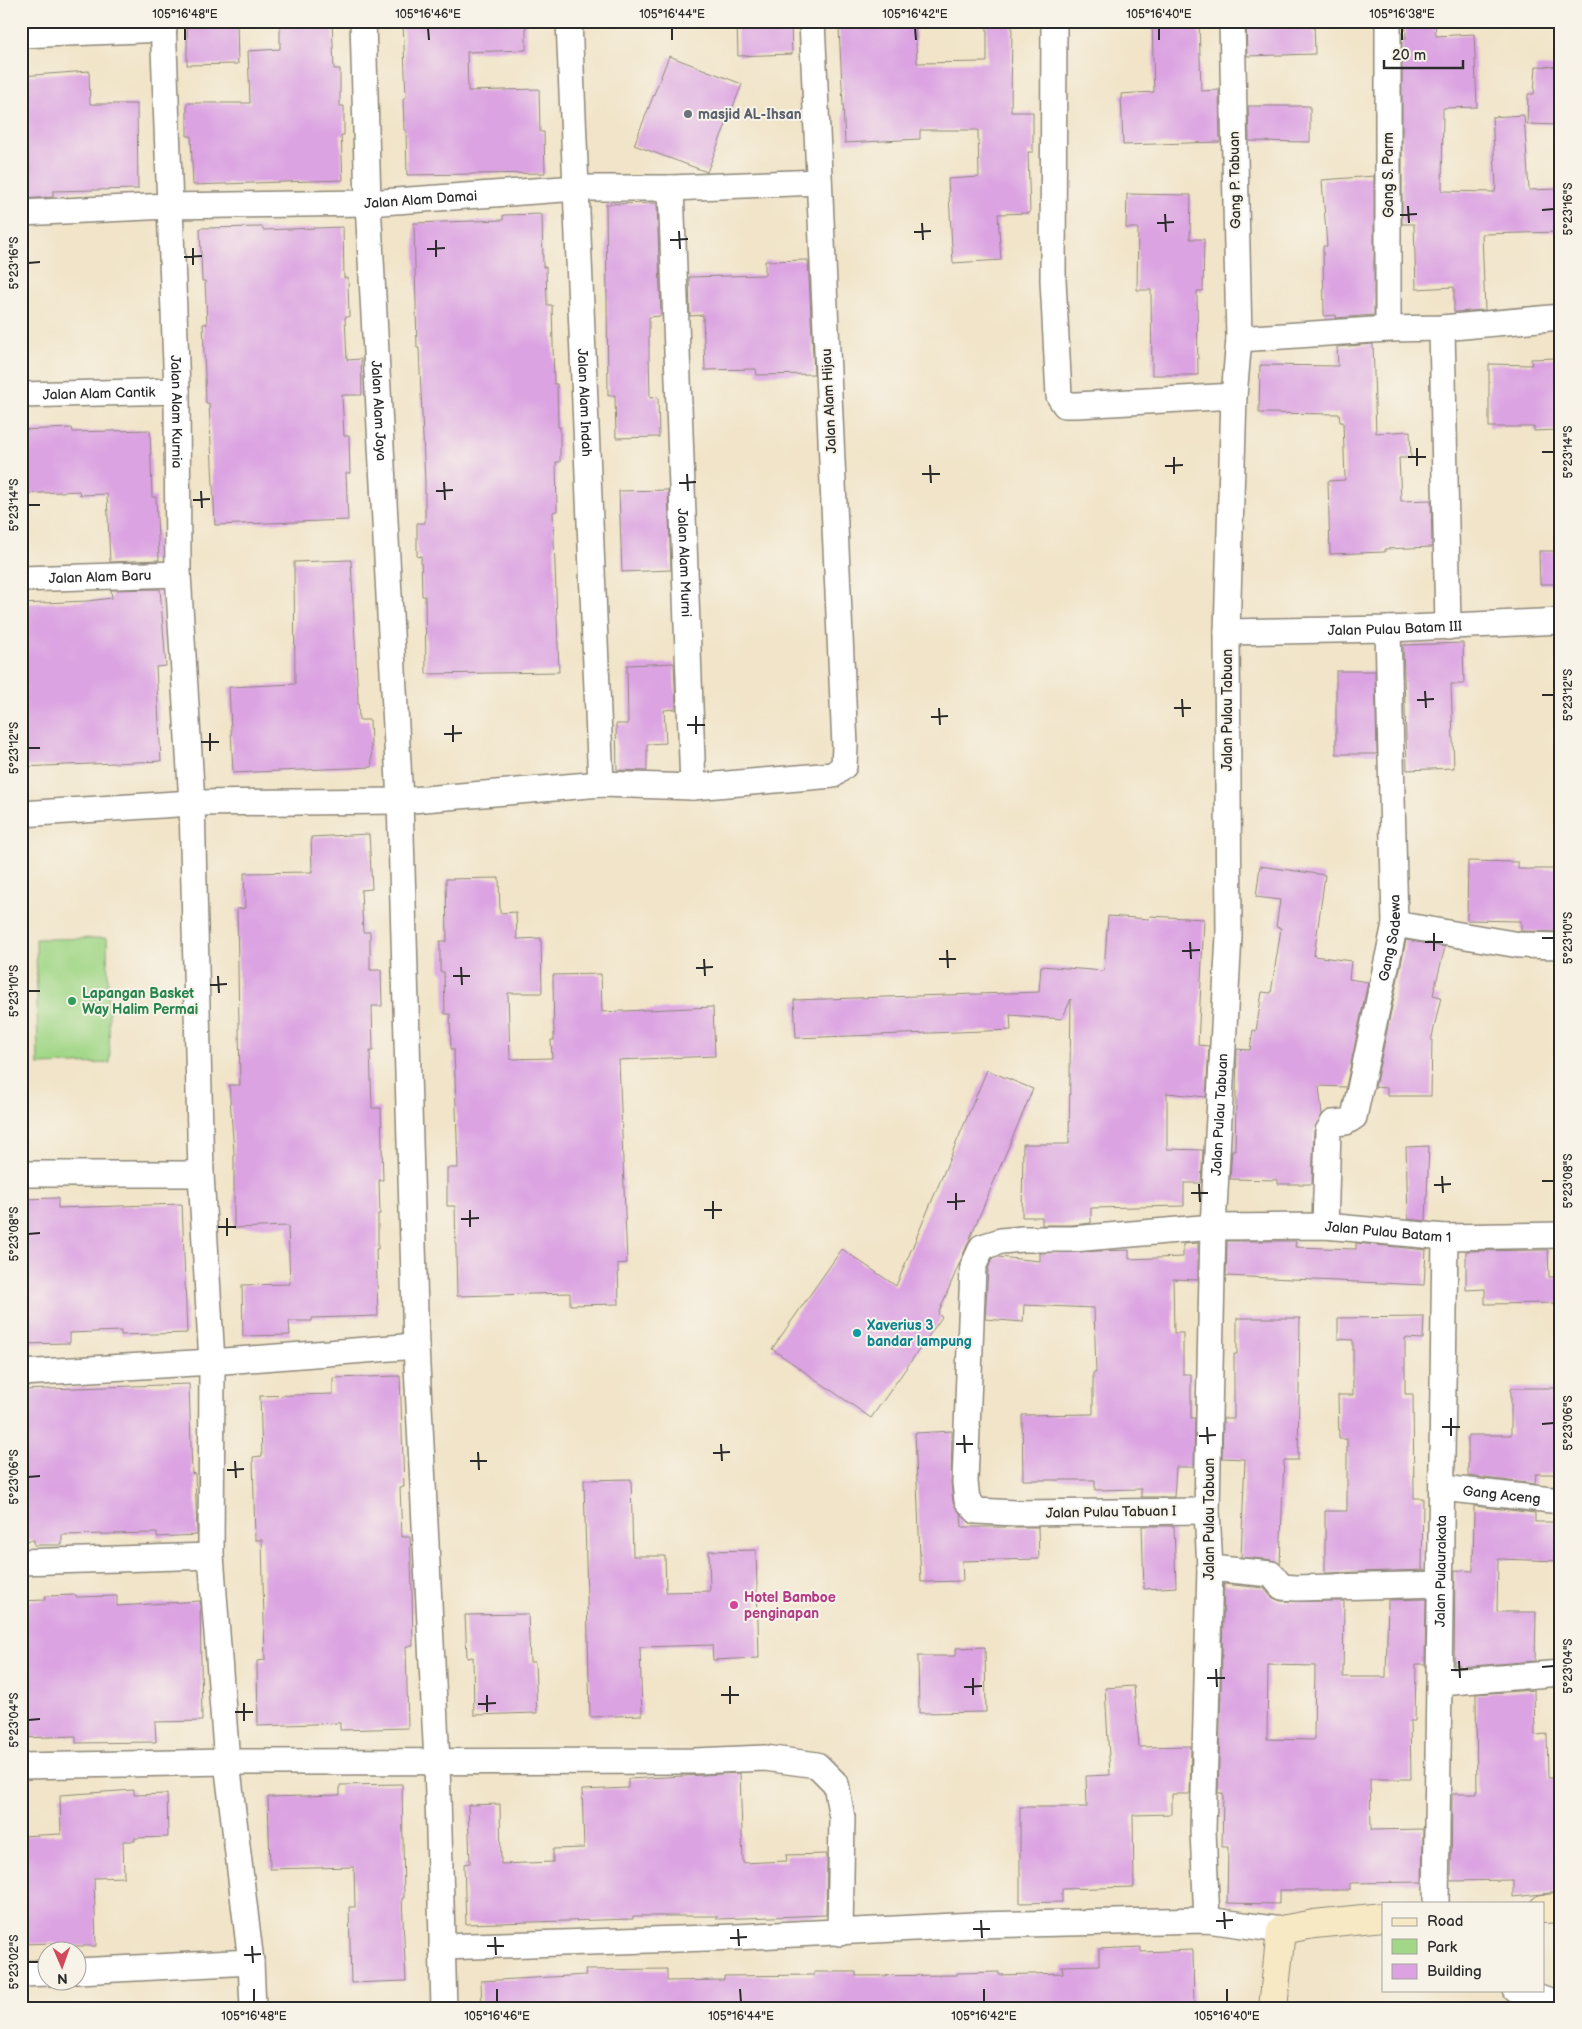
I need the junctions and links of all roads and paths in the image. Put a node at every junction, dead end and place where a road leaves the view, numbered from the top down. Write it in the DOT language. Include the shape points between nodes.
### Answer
graph roads {
  1 [pos="363,21"];
  2 [pos="569,21"];
  3 [pos="812,21"];
  4 [pos="1054,21"];
  5 [pos="1232,21"];
  6 [pos="1388,21"];
  7 [pos="163,25"];
  8 [pos="21,35"];
  9 [pos="819,182"];
  10 [pos="577,188"];
  11 [pos="671,188"];
  12 [pos="368,203"];
  13 [pos="169,206"];
  14 [pos="21,214"];
  15 [pos="1561,317"];
  16 [pos="1442,328"];
  17 [pos="1388,329"];
  18 [pos="1239,339"];
  19 [pos="177,391"];
  20 [pos="21,394"];
  21 [pos="1234,396"];
  22 [pos="178,574"];
  23 [pos="21,579"];
  24 [pos="1561,621"];
  25 [pos="1448,627"];
  26 [pos="1388,629"];
  27 [pos="1227,632"];
  28 [pos="601,784"];
  29 [pos="693,787"];
  30 [pos="400,801"];
  31 [pos="192,804"];
  32 [pos="21,814"];
  33 [pos="1395,924"];
  34 [pos="1561,946"];
  35 [pos="21,1174"];
  36 [pos="201,1174"];
  37 [pos="1325,1226"];
  38 [pos="1214,1227"];
  39 [pos="1561,1235"];
  40 [pos="1445,1237"];
  41 [pos="416,1346"];
  42 [pos="212,1362"];
  43 [pos="21,1373"];
  44 [pos="1442,1488"];
  45 [pos="1561,1501"];
  46 [pos="1207,1511"];
  47 [pos="1014,1513"];
  48 [pos="211,1556"];
  49 [pos="21,1562"];
  50 [pos="1210,1568"];
  51 [pos="1441,1584"];
  52 [pos="1561,1673"];
  53 [pos="1440,1683"];
  54 [pos="227,1762"];
  55 [pos="437,1762"];
  56 [pos="21,1766"];
  57 [pos="1436,1902"];
  58 [pos="1561,1908"];
  59 [pos="1544,1909"];
  60 [pos="1382,1917"];
  61 [pos="1207,1920"];
  62 [pos="1281,1930"];
  63 [pos="840,1933"];
  64 [pos="442,1946"];
  65 [pos="251,1962"];
  66 [pos="88,1970"];
  67 [pos="38,1973"];
  68 [pos="21,1974"];
  69 [pos="1522,1992"];
  70 [pos="1561,2004"];
  71 [pos="253,2008"];
  72 [pos="444,2008"];
  73 [pos="1274,2008"];
  1 -- 12 [label="street, Jalan Alam Jaya"];
  2 -- 10 [label="street, Jalan Alam Indah"];
  3 -- 9 [label="street, Jalan Alam Hijau"];
  4 -- 21 [label="street" via="1053,280 1059,396 1065,404 1077,405"];
  5 -- 18 [label="street, Gang P. Tabuan"];
  6 -- 17 [label="street, Gang S. Parm"];
  7 -- 8 [label="street"];
  7 -- 13 [label="street, Jalan Alam Kurnia"];
  9 -- 11 [label="street, Jalan Alam Damai"];
  9 -- 29 [label="street, Jalan Alam Hijau" via="844,766 833,775"];
  10 -- 11 [label="street, Jalan Alam Damai"];
  10 -- 12 [label="street, Jalan Alam Damai"];
  10 -- 28 [label="street, Jalan Alam Indah"];
  11 -- 29 [label="street, Jalan Alam Murni"];
  12 -- 13 [label="street, Jalan Alam Damai"];
  12 -- 30 [label="street, Jalan Alam Jaya"];
  13 -- 14 [label="street, Jalan Alam Damai"];
  13 -- 19 [label="street, Jalan Alam Kurnia"];
  15 -- 16 [label="street"];
  16 -- 17 [label="street"];
  16 -- 25 [label="street"];
  17 -- 18 [label="street"];
  18 -- 21 [label="street, Jalan Pulau Tabuan"];
  19 -- 20 [label="street, Jalan Alam Cantik"];
  19 -- 22 [label="street, Jalan Alam Kurnia"];
  21 -- 27 [label="street, Jalan Pulau Tabuan"];
  22 -- 23 [label="street, Jalan Alam Baru"];
  22 -- 31 [label="street, Jalan Alam Kurnia"];
  24 -- 25 [label="street, Jalan Pulau Batam III"];
  25 -- 26 [label="street, Jalan Pulau Batam III"];
  26 -- 27 [label="street, Jalan Pulau Batam III"];
  26 -- 33 [label="street, Gang Sadewa"];
  27 -- 38 [label="street, Jalan Pulau Tabuan" via="1229,936"];
  28 -- 29 [label="street"];
  28 -- 30 [label="street"];
  30 -- 31 [label="street"];
  30 -- 41 [label="street, Jalan Alam Jaya"];
  31 -- 32 [label="street"];
  31 -- 36 [label="street, Jalan Alam Kurnia"];
  33 -- 34 [label="street" via="1519,945"];
  33 -- 37 [label="street, Gang Sadewa" via="1354,1117 1346,1122 1333,1123 1328,1132"];
  35 -- 36 [label="street"];
  36 -- 42 [label="street, Jalan Alam Kurnia"];
  37 -- 38 [label="street, Jalan Pulau Batam 1"];
  37 -- 40 [label="street, Jalan Pulau Batam 1"];
  38 -- 46 [label="street, Jalan Pulau Tabuan"];
  38 -- 47 [label="street, Jalan Pulau Batam 1" via="1073,1239 1023,1239 982,1247 973,1267 967,1500 977,1511"];
  39 -- 40 [label="street, Jalan Pulau Batam 1"];
  40 -- 44 [label="street, Jalan Pulaurakata"];
  41 -- 42 [label="street"];
  41 -- 55 [label="street, Jalan Alam Jaya"];
  42 -- 43 [label="street"];
  42 -- 48 [label="street, Jalan Alam Kurnia"];
  44 -- 45 [label="street, Gang Aceng"];
  44 -- 51 [label="street, Jalan Pulaurakata"];
  46 -- 47 [label="street, Jalan Pulau Tabuan I"];
  46 -- 50 [label="street, Jalan Pulau Tabuan"];
  48 -- 49 [label="street"];
  48 -- 54 [label="street, Jalan Alam Kurnia"];
  50 -- 51 [label="street" via="1271,1574 1282,1587 1296,1588"];
  50 -- 61 [label="street, Jalan Pulau Tabuan" via="1204,1831"];
  51 -- 53 [label="street, Jalan Pulaurakata"];
  52 -- 53 [label="street"];
  53 -- 57 [label="street, Jalan Pulaurakata"];
  54 -- 55 [label="street"];
  54 -- 56 [label="street"];
  54 -- 65 [label="street, Jalan Alam Kurnia"];
  55 -- 63 [label="street" via="766,1758 817,1765 836,1784 842,1818"];
  55 -- 64 [label="street, Jalan Alam Jaya"];
  58 -- 59 [label="street"];
  60 -- 62 [label="street"];
  61 -- 62 [label="street"];
  61 -- 63 [label="street" via="974,1925"];
  62 -- 73 [label="street"];
  63 -- 64 [label="street"];
  64 -- 72 [label="street, Jalan Alam Jaya"];
  65 -- 66 [label="street"];
  65 -- 71 [label="street, Jalan Alam Kurnia"];
  67 -- 68 [label="street"];
  69 -- 70 [label="street"];
}
